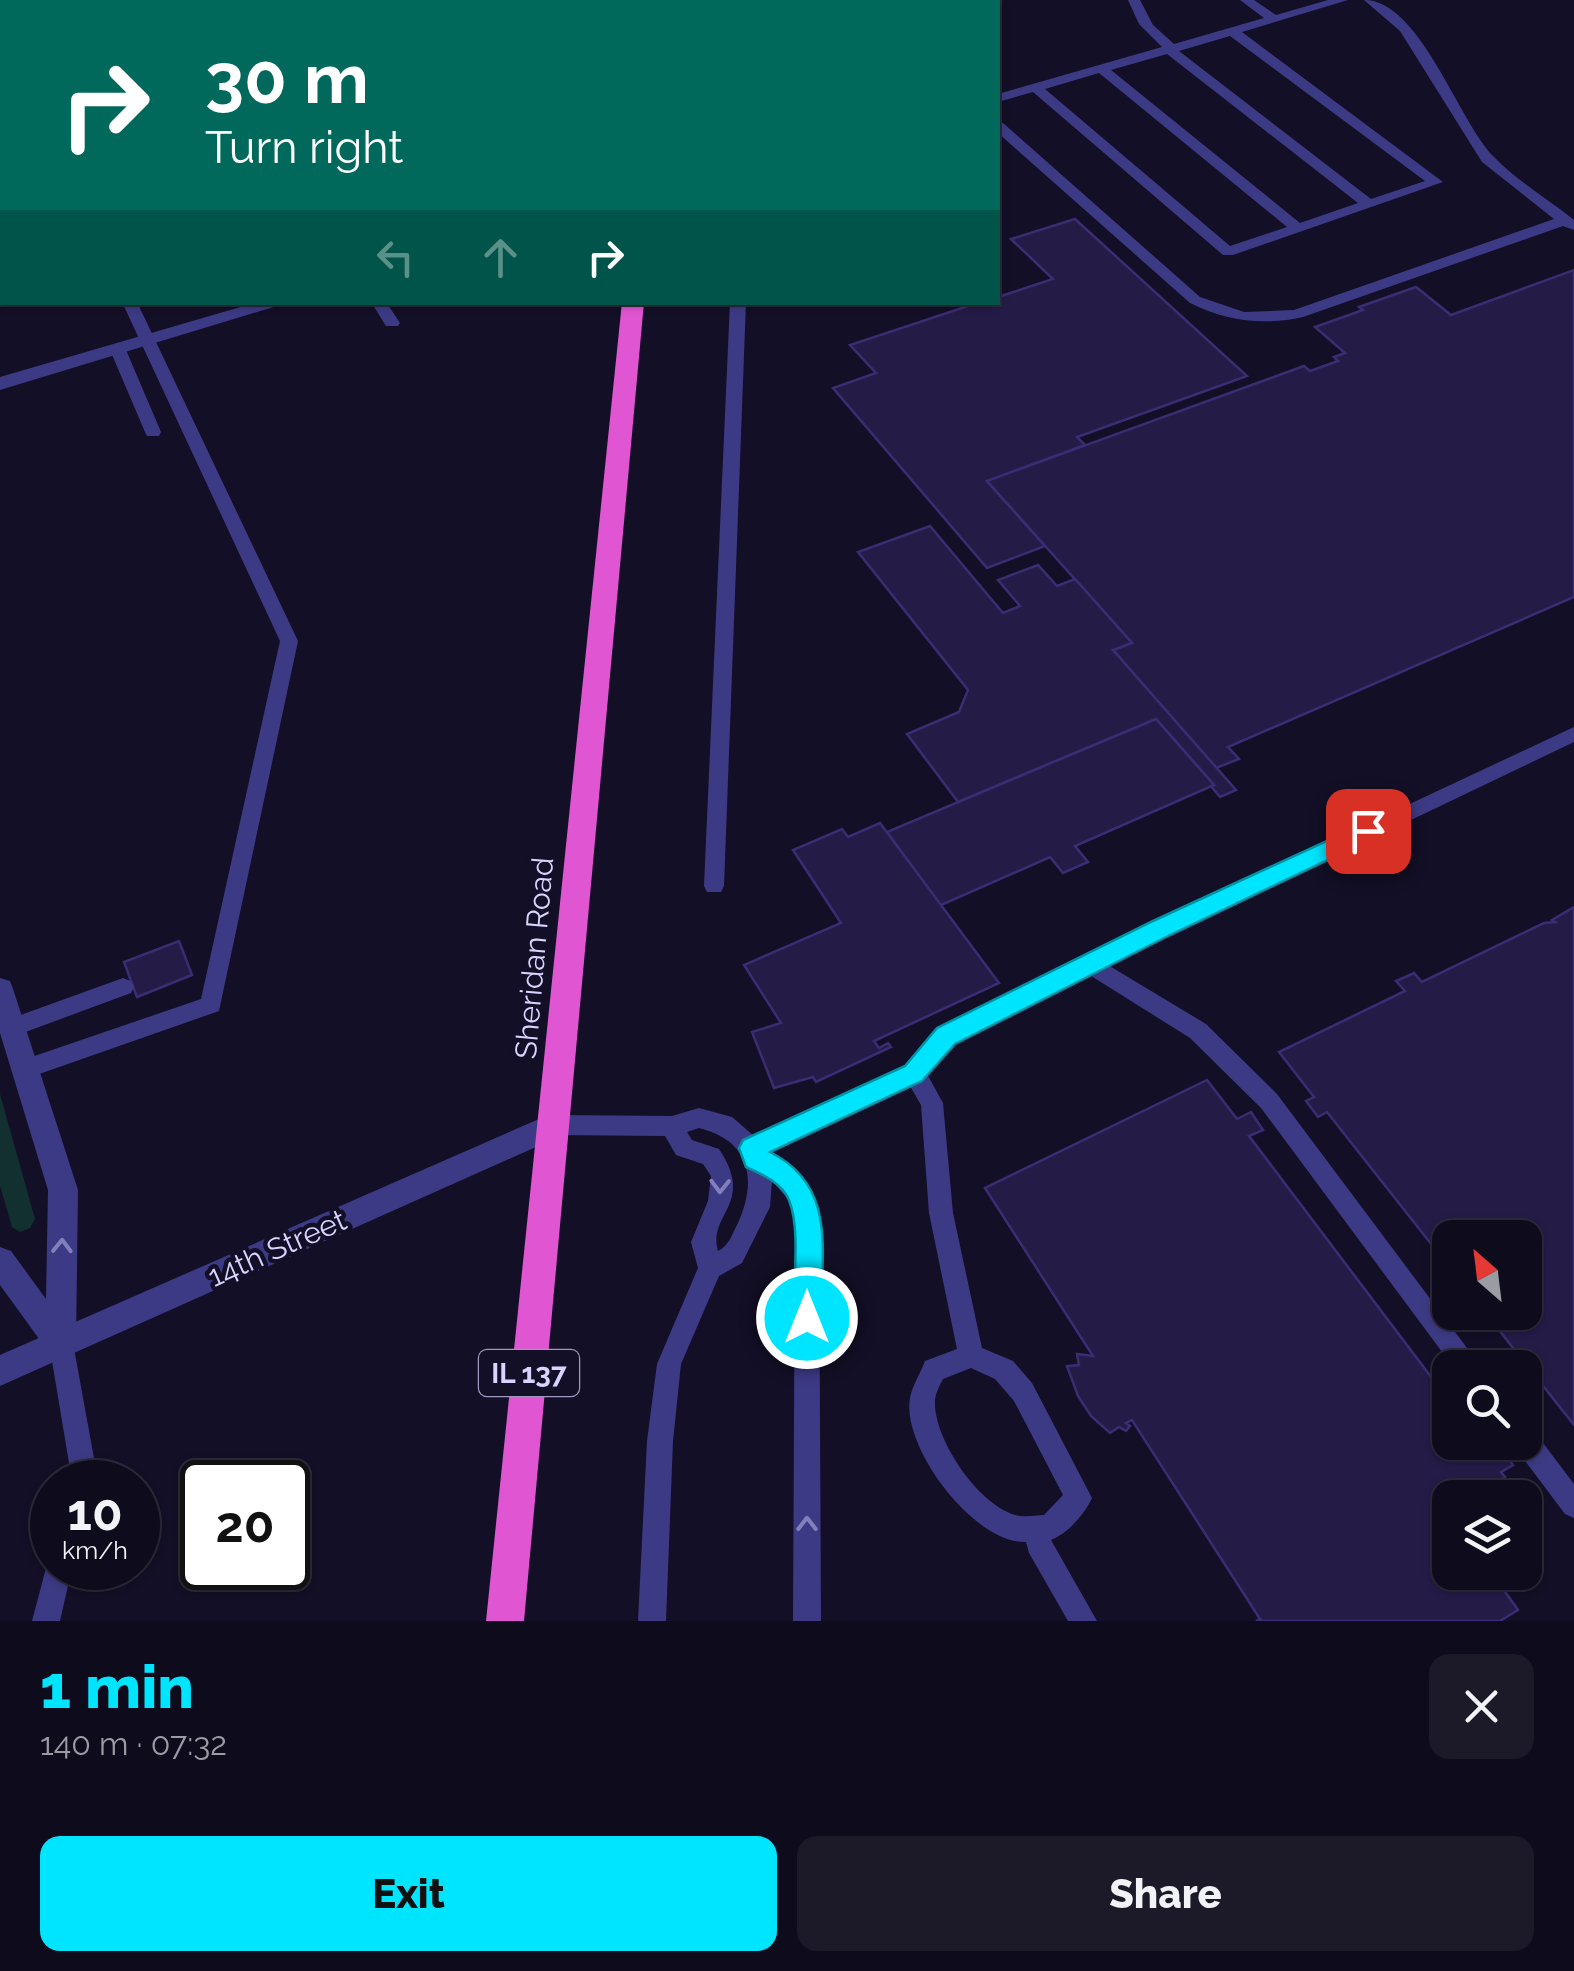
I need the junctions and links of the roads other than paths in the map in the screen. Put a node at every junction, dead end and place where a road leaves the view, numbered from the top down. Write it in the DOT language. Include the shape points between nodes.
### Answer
graph roads {
  1 [pos="1134,0"];
  2 [pos="1246,0"];
  3 [pos="1342,0"];
  4 [pos="1370,0"];
  5 [pos="1274,20"];
  6 [pos="1232,31"];
  7 [pos="1170,49"];
  8 [pos="1102,68"];
  9 [pos="1035,87"];
  10 [pos="1000,97"];
  11 [pos="1000,128"];
  12 [pos="1369,205"];
  13 [pos="1569,224"];
  14 [pos="1298,228"];
  15 [pos="130,305"];
  16 [pos="271,305"];
  17 [pos="380,305"];
  18 [pos="634,305"];
  19 [pos="738,305"];
  20 [pos="392,322"];
  21 [pos="148,341"];
  22 [pos="118,350"];
  23 [pos="0,384"];
  24 [pos="154,432"];
  25 [pos="1574,734"];
  26 [pos="714,886"];
  27 [pos="1089,964"];
  28 [pos="123,987"];
  29 [pos="0,989"];
  30 [pos="12,1028"];
  31 [pos="25,1069"];
  32 [pos="914,1074"];
  33 [pos="555,1124"];
  34 [pos="672,1126"];
  35 [pos="754,1153"];
  36 [pos="0,1260"];
  37 [pos="710,1268"];
  38 [pos="61,1343"];
  39 [pos="1456,1350"];
  40 [pos="971,1356"];
  41 [pos="0,1370"];
  42 [pos="81,1460"];
  43 [pos="1540,1460"];
  44 [pos="1574,1505"];
  45 [pos="1038,1544"];
  46 [pos="54,1590"];
  47 [pos="46,1621"];
  48 [pos="505,1621"];
  49 [pos="652,1621"];
  50 [pos="808,1621"];
  51 [pos="1083,1621"];
  1 -- 7 [label="lane"];
  2 -- 5 [label="lane"];
  3 -- 5 [label="lane"];
  4 -- 13 [label="lane" via="1404,29 1487,160"];
  5 -- 6 [label="lane"];
  6 -- 7 [label="lane"];
  6 -- 12 [label="lane" via="1436,182"];
  7 -- 8 [label="lane"];
  7 -- 12 [label="lane"];
  8 -- 9 [label="lane"];
  8 -- 14 [label="lane"];
  9 -- 10 [label="lane"];
  9 -- 14 [label="lane" via="1228,252"];
  11 -- 13 [label="lane" via="1195,300 1244,317 1297,314"];
  12 -- 14 [label="lane"];
  15 -- 21 [label="lane"];
  16 -- 21 [label="street"];
  17 -- 20 [label="lane"];
  18 -- 33 [label="highway, Sheridan Road / IL 137"];
  19 -- 26 [label="lane"];
  21 -- 22 [label="street"];
  21 -- 31 [label="lane" via="289,641 211,1005"];
  22 -- 23 [label="street"];
  22 -- 24 [label="lane"];
  25 -- 27 [label="lane"];
  27 -- 32 [label="lane" via="946,1036"];
  27 -- 39 [label="lane" via="1198,1032 1269,1101"];
  28 -- 30 [label="lane"];
  29 -- 30 [label="street"];
  30 -- 31 [label="street"];
  38 -- 31 [label="street, one-way" via="63,1190"];
  32 -- 35 [label="lane"];
  32 -- 40 [label="lane" via="932,1103 941,1214"];
  33 -- 34 [label="lane"];
  33 -- 38 [label="street, 14th Street"];
  33 -- 48 [label="highway, Sheridan Road / IL 137"];
  34 -- 35 [label="lane" via="698,1118 724,1124"];
  34 -- 37 [label="lane, one-way" via="684,1148 711,1156 723,1174 720,1201 702,1242"];
  35 -- 37 [label="lane" via="761,1174 758,1207 734,1255"];
  50 -- 35 [label="lane, one-way" via="807,1222 800,1191"];
  36 -- 38 [label="street"];
  37 -- 49 [label="lane" via="669,1364"];
  38 -- 41 [label="street, 14th Street"];
  38 -- 42 [label="lane"];
  40 -- 45 [label="lane" via="1004,1370 1023,1392 1079,1498 1069,1522"];
  40 -- 45 [label="lane" via="949,1358 926,1388 920,1420 930,1454 974,1521 1008,1544"];
  43 -- 44 [label="lane"];
  45 -- 51 [label="lane"];
  46 -- 47 [label="lane"];
}
